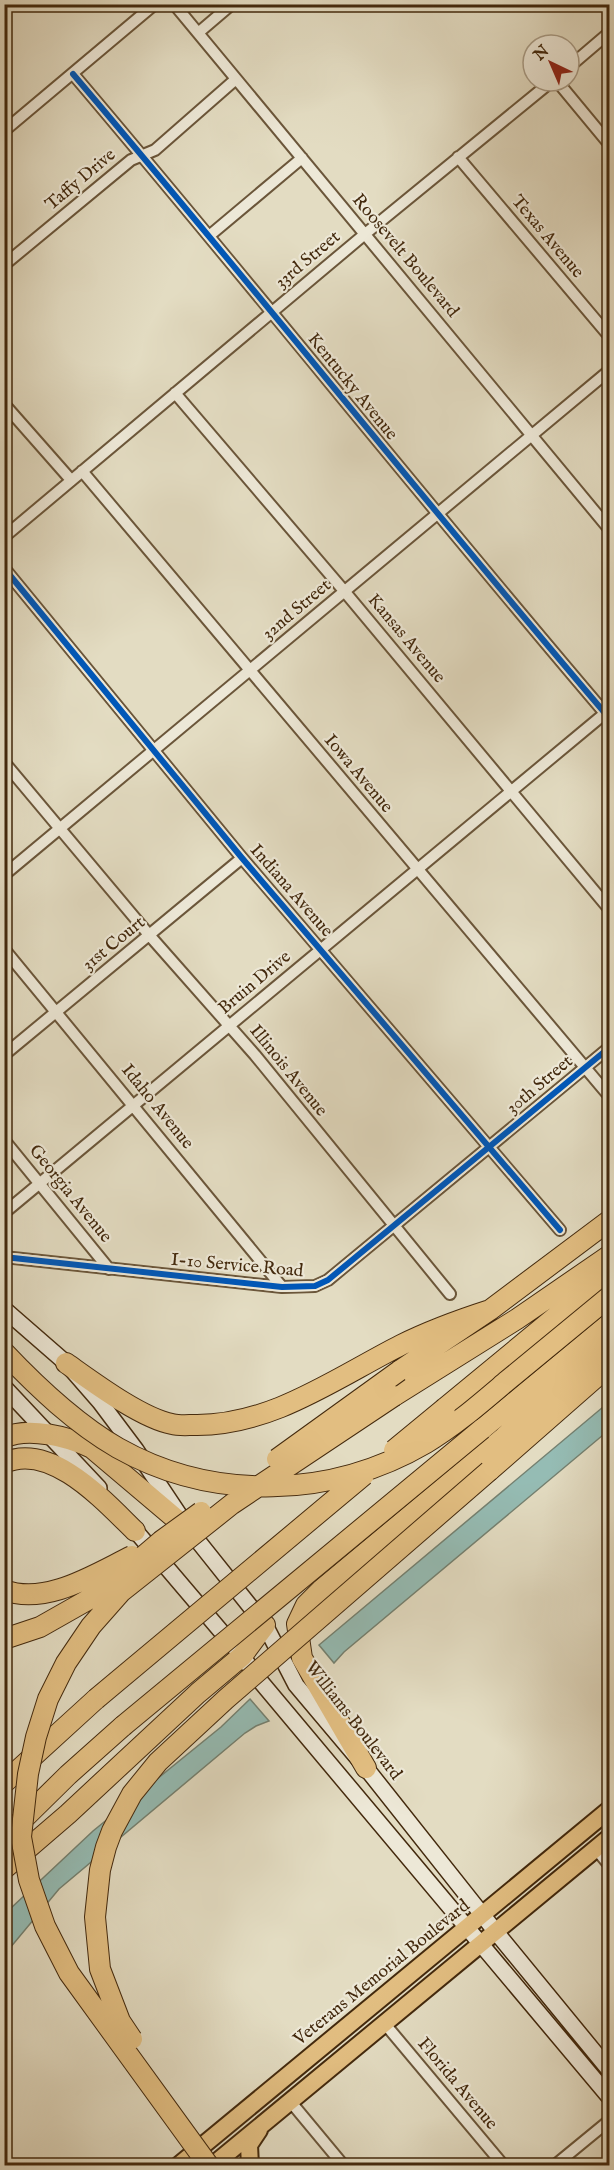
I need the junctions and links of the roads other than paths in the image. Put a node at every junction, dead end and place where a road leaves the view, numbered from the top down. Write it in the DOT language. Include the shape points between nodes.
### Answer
graph roads {
  1 [pos="155,4"];
  2 [pos="174,4"];
  3 [pos="232,4"];
  4 [pos="609,32"];
  5 [pos="198,33"];
  6 [pos="581,56"];
  7 [pos="73,74"];
  8 [pos="236,79"];
  9 [pos="537,93"];
  10 [pos="567,93"];
  11 [pos="4,131"];
  12 [pos="609,145"];
  13 [pos="141,155"];
  14 [pos="458,157"];
  15 [pos="302,158"];
  16 [pos="365,234"];
  17 [pos="209,236"];
  18 [pos="4,265"];
  19 [pos="272,312"];
  20 [pos="609,338"];
  21 [pos="609,370"];
  22 [pos="175,393"];
  23 [pos="4,404"];
  24 [pos="531,435"];
  25 [pos="82,471"];
  26 [pos="71,480"];
  27 [pos="437,514"];
  28 [pos="609,530"];
  29 [pos="4,537"];
  30 [pos="4,568"];
  31 [pos="345,592"];
  32 [pos="251,670"];
  33 [pos="608,714"];
  34 [pos="154,750"];
  35 [pos="4,762"];
  36 [pos="512,791"];
  37 [pos="60,829"];
  38 [pos="242,858"];
  39 [pos="417,870"];
  40 [pos="4,875"];
  41 [pos="609,910"];
  42 [pos="150,936"];
  43 [pos="4,949"];
  44 [pos="321,949"];
  45 [pos="57,1012"];
  46 [pos="229,1025"];
  47 [pos="609,1047"];
  48 [pos="4,1055"];
  49 [pos="585,1068"];
  50 [pos="609,1097"];
  51 [pos="134,1105"];
  52 [pos="4,1140"];
  53 [pos="490,1147"];
  54 [pos="40,1183"];
  55 [pos="4,1213"];
  56 [pos="609,1220"];
  57 [pos="394,1227"];
  58 [pos="560,1230"];
  59 [pos="609,1255"];
  60 [pos="4,1257"];
  61 [pos="109,1269"];
  62 [pos="609,1272"];
  63 [pos="282,1287"];
  64 [pos="450,1294"];
  65 [pos="609,1296"];
  66 [pos="4,1310"];
  67 [pos="490,1310"];
  68 [pos="609,1323"];
  69 [pos="609,1340"];
  70 [pos="4,1352"];
  71 [pos="66,1363"];
  72 [pos="609,1365"];
  73 [pos="4,1386"];
  74 [pos="48,1433"];
  75 [pos="4,1438"];
  76 [pos="4,1463"];
  77 [pos="135,1530"];
  78 [pos="190,1531"];
  79 [pos="161,1541"];
  80 [pos="4,1590"];
  81 [pos="265,1625"];
  82 [pos="4,1640"];
  83 [pos="242,1656"];
  84 [pos="261,1682"];
  85 [pos="198,1693"];
  86 [pos="366,1768"];
  87 [pos="4,1783"];
  88 [pos="609,1809"];
  89 [pos="609,1837"];
  90 [pos="4,1838"];
  91 [pos="596,1849"];
  92 [pos="609,1866"];
  93 [pos="4,1869"];
  94 [pos="483,1916"];
  95 [pos="468,1927"];
  96 [pos="496,1932"];
  97 [pos="482,1944"];
  98 [pos="386,1995"];
  99 [pos="386,2024"];
  100 [pos="337,2063"];
  101 [pos="609,2071"];
  102 [pos="609,2098"];
  103 [pos="290,2101"];
  104 [pos="609,2120"];
  105 [pos="264,2123"];
  106 [pos="195,2155"];
  107 [pos="217,2163"];
  108 [pos="178,2166"];
  109 [pos="239,2166"];
  110 [pos="250,2166"];
  111 [pos="344,2166"];
  112 [pos="504,2166"];
  113 [pos="554,2166"];
  1 -- 7 [label="street"];
  2 -- 5 [label="street, Roosevelt Boulevard"];
  3 -- 5 [label="street"];
  4 -- 6 [label="street"];
  5 -- 8 [label="street, Roosevelt Boulevard"];
  7 -- 11 [label="street"];
  7 -- 13 [label="street, Kentucky Avenue"];
  8 -- 13 [label="street, Taffy Drive" via="155,150"];
  8 -- 15 [label="street, Roosevelt Boulevard"];
  9 -- 14 [label="street, 33rd Street"];
  10 -- 12 [label="street"];
  13 -- 17 [label="street, Kentucky Avenue"];
  13 -- 18 [label="street, Taffy Drive"];
  14 -- 16 [label="street, 33rd Street"];
  14 -- 20 [label="street, Texas Avenue"];
  15 -- 16 [label="street, Roosevelt Boulevard"];
  15 -- 17 [label="street"];
  16 -- 19 [label="street, 33rd Street"];
  16 -- 24 [label="street, Roosevelt Boulevard"];
  17 -- 19 [label="street, Kentucky Avenue"];
  19 -- 22 [label="street, 33rd Street"];
  19 -- 27 [label="street, Kentucky Avenue"];
  21 -- 24 [label="street, 32nd Street"];
  22 -- 25 [label="street, 33rd Street"];
  22 -- 31 [label="street, Kansas Avenue"];
  23 -- 26 [label="street"];
  24 -- 27 [label="street, 32nd Street"];
  24 -- 28 [label="street, Roosevelt Boulevard"];
  25 -- 26 [label="street, 33rd Street"];
  25 -- 32 [label="street, Iowa Avenue"];
  26 -- 29 [label="street, 33rd Street"];
  27 -- 31 [label="street, 32nd Street"];
  27 -- 33 [label="street, Kentucky Avenue"];
  30 -- 34 [label="street, Indiana Avenue"];
  31 -- 32 [label="street, 32nd Street"];
  31 -- 36 [label="street, Kansas Avenue"];
  32 -- 34 [label="street, 32nd Street"];
  32 -- 39 [label="street, Iowa Avenue"];
  33 -- 36 [label="street, Bruin Drive"];
  34 -- 37 [label="street, 32nd Street"];
  34 -- 38 [label="street, Indiana Avenue"];
  35 -- 37 [label="street, Illinois Avenue"];
  36 -- 39 [label="street, Bruin Drive"];
  36 -- 41 [label="street, Kansas Avenue"];
  37 -- 40 [label="street, 32nd Street"];
  37 -- 42 [label="street, Illinois Avenue"];
  38 -- 42 [label="street, 31st Court"];
  38 -- 44 [label="street, Indiana Avenue"];
  39 -- 44 [label="street, Bruin Drive"];
  39 -- 49 [label="street, Iowa Avenue"];
  42 -- 45 [label="street, 31st Court"];
  42 -- 46 [label="street, Illinois Avenue"];
  43 -- 45 [label="street, Idaho Avenue"];
  44 -- 46 [label="street, Bruin Drive"];
  44 -- 53 [label="street, Indiana Avenue"];
  45 -- 48 [label="street, 31st Court"];
  45 -- 51 [label="street, Idaho Avenue"];
  46 -- 51 [label="street, Bruin Drive"];
  46 -- 57 [label="street, Illinois Avenue"];
  47 -- 49 [label="street, 30th Street"];
  49 -- 50 [label="street, Iowa Avenue"];
  49 -- 53 [label="street, 30th Street"];
  51 -- 54 [label="street, Bruin Drive"];
  51 -- 63 [label="street, Idaho Avenue"];
  52 -- 54 [label="street, Georgia Avenue"];
  53 -- 57 [label="street, I-10 Service Road"];
  53 -- 58 [label="street, Indiana Avenue"];
  54 -- 55 [label="street, Bruin Drive"];
  54 -- 61 [label="street, Georgia Avenue"];
  56 -- 67 [label="highway"];
  57 -- 63 [label="street, I-10 Service Road" via="328,1280 315,1286"];
  57 -- 64 [label="street, Illinois Avenue"];
  59 -- 107 [label="highway, bridge" via="232,1504 121,1592 91,1626 48,1699 28,1774 21,1837 29,1880 45,1926 69,1973"];
  60 -- 61 [label="street, I-10 Service Road"];
  61 -- 63 [label="street, I-10 Service Road"];
  62 -- 87 [label="highway, bridge" via="96,1699"];
  65 -- 70 [label="highway, bridge" via="462,1419 427,1442 360,1473 302,1485 239,1486 161,1468 91,1431"];
  66 -- 71 [label="main road, Williams Boulevard"];
  67 -- 71 [label="highway" via="401,1345 264,1414 212,1425 172,1425 111,1394"];
  67 -- 79 [label="highway, bridge"];
  68 -- 90 [label="highway, bridge" via="123,1726"];
  69 -- 86 [label="highway" via="502,1439 306,1605 297,1624 302,1658"];
  71 -- 78 [label="main road, Williams Boulevard" via="129,1441"];
  72 -- 107 [label="highway, bridge" via="158,1762 132,1794 116,1823 100,1870 95,1917 100,1969 120,2021"];
  73 -- 74 [label="main road"];
  74 -- 75 [label="highway"];
  74 -- 77 [label="main road"];
  74 -- 78 [label="highway" via="92,1448"];
  76 -- 77 [label="highway" via="25,1458 50,1463 91,1488"];
  77 -- 83 [label="main road"];
  78 -- 81 [label="main road, Williams Boulevard"];
  79 -- 80 [label="highway, bridge" via="70,1586 22,1595"];
  79 -- 82 [label="highway, bridge" via="100,1593 40,1627"];
  81 -- 83 [label="highway"];
  81 -- 86 [label="main road, Williams Boulevard" via="296,1685"];
  83 -- 84 [label="main road"];
  83 -- 85 [label="highway"];
  84 -- 85 [label="highway" via="245,1674 234,1674"];
  84 -- 95 [label="main road"];
  85 -- 93 [label="highway"];
  86 -- 94 [label="main road, Williams Boulevard"];
  88 -- 94 [label="main road, Veterans Memorial Boulevard"];
  89 -- 91 [label="main road"];
  91 -- 92 [label="street"];
  91 -- 96 [label="main road"];
  94 -- 95 [label="main road, Veterans Memorial Boulevard"];
  94 -- 96 [label="main road, Williams Boulevard"];
  95 -- 97 [label="main road"];
  95 -- 98 [label="main road, Veterans Memorial Boulevard"];
  96 -- 97 [label="main road"];
  96 -- 101 [label="main road, Williams Boulevard"];
  97 -- 99 [label="main road"];
  97 -- 102 [label="main road"];
  98 -- 100 [label="main road" via="387,2007 357,2032"];
  98 -- 106 [label="main road, Veterans Memorial Boulevard"];
  99 -- 100 [label="main road"];
  99 -- 112 [label="street, Florida Avenue"];
  100 -- 103 [label="main road"];
  103 -- 105 [label="main road"];
  103 -- 111 [label="street"];
  104 -- 113 [label="street"];
  105 -- 107 [label="main road"];
  105 -- 110 [label="main road" via="249,2145"];
  106 -- 107 [label="main road"];
  106 -- 108 [label="main road, Veterans Memorial Boulevard"];
  107 -- 109 [label="main road"];
}
